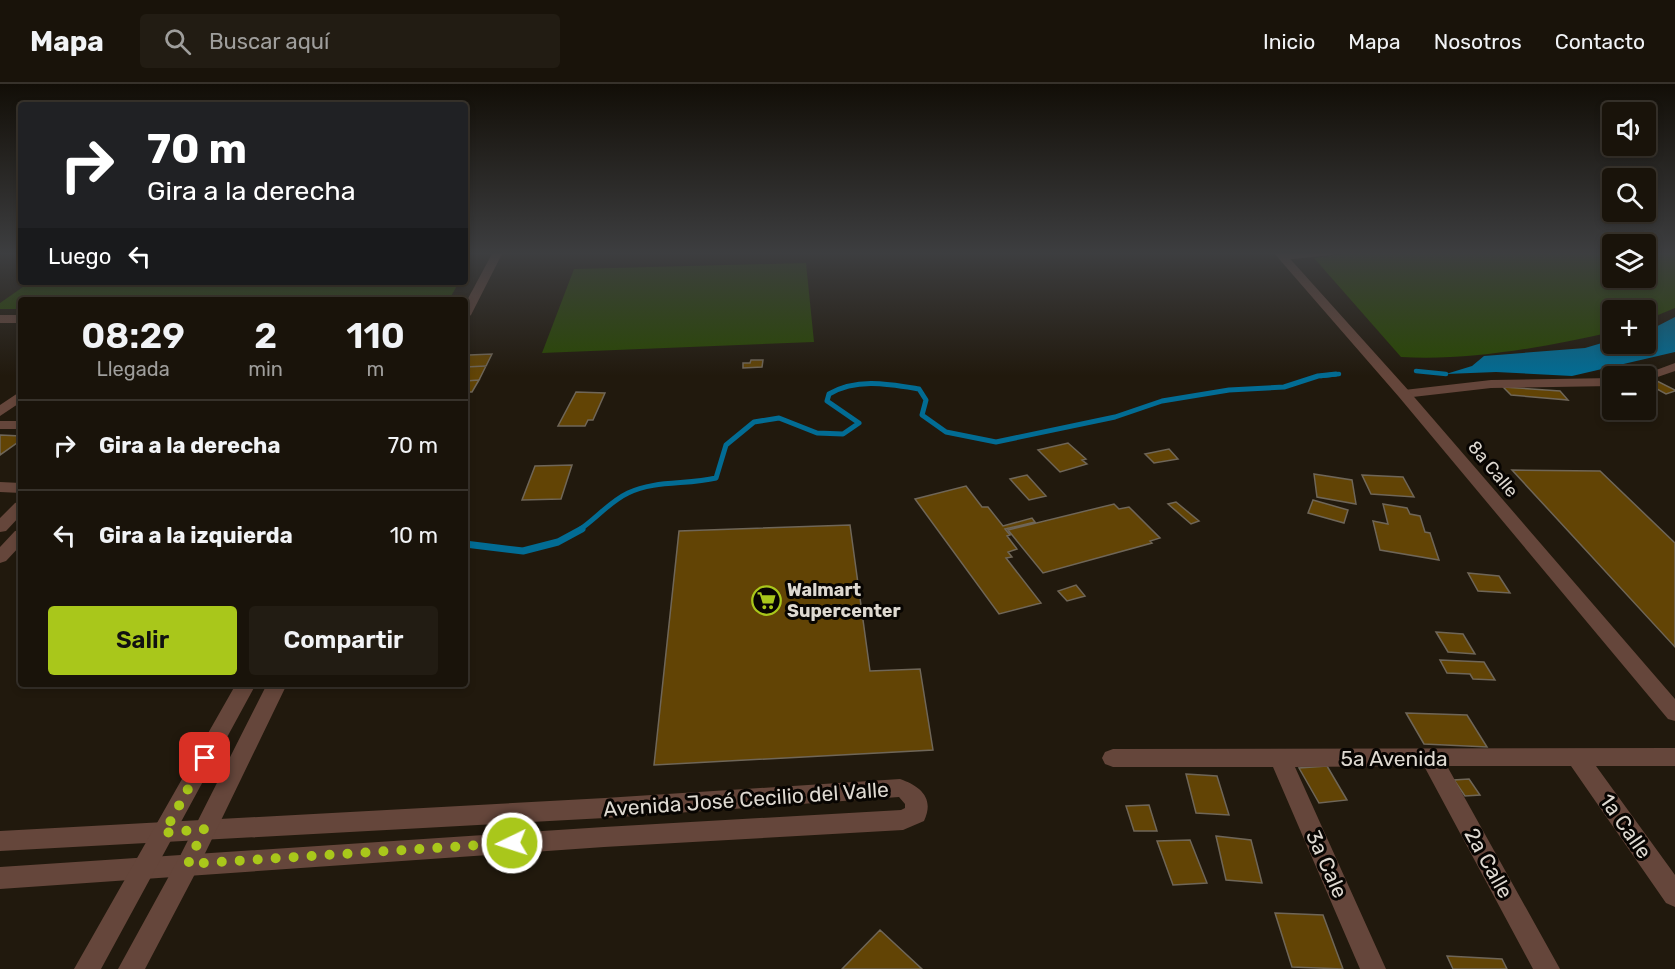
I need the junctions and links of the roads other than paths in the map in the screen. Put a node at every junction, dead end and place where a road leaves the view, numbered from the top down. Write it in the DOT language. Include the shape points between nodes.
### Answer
graph roads {
  1 [pos="476,293"];
  2 [pos="1315,293"];
  3 [pos="468,308"];
  4 [pos="0,319"];
  5 [pos="18,319"];
  6 [pos="1675,367"];
  7 [pos="1656,374"];
  8 [pos="1602,383"];
  9 [pos="1404,394"];
  10 [pos="18,397"];
  11 [pos="0,412"];
  12 [pos="18,425"];
  13 [pos="0,426"];
  14 [pos="0,488"];
  15 [pos="18,488"];
  16 [pos="18,509"];
  17 [pos="0,527"];
  18 [pos="18,538"];
  19 [pos="0,557"];
  20 [pos="244,687"];
  21 [pos="275,687"];
  22 [pos="1675,713"];
  23 [pos="1577,757"];
  24 [pos="1675,757"];
  25 [pos="1113,758"];
  26 [pos="1280,758"];
  27 [pos="1431,758"];
  28 [pos="204,829"];
  29 [pos="164,833"];
  30 [pos="0,841"];
  31 [pos="188,864"];
  32 [pos="145,868"];
  33 [pos="0,878"];
  34 [pos="1675,895"];
  35 [pos="87,969"];
  36 [pos="131,969"];
  37 [pos="1373,969"];
  38 [pos="1547,969"];
  1 -- 3 [label="street"];
  2 -- 9 [label="street, 8a Calle"];
  4 -- 5 [label="street"];
  6 -- 7 [label="street"];
  8 -- 9 [label="street" via="1491,384"];
  9 -- 22 [label="street, 8a Calle"];
  10 -- 11 [label="street"];
  12 -- 13 [label="street"];
  14 -- 15 [label="street"];
  16 -- 17 [label="street"];
  18 -- 19 [label="street"];
  20 -- 29 [label="street"];
  21 -- 28 [label="street"];
  23 -- 24 [label="street, 5a Avenida"];
  23 -- 27 [label="street, 5a Avenida"];
  23 -- 34 [label="street, 1a Calle"];
  25 -- 26 [label="street, 5a Avenida"];
  26 -- 27 [label="street, 5a Avenida"];
  26 -- 37 [label="street, 3a Cale"];
  27 -- 38 [label="street, 2a Calle"];
  28 -- 29 [label="street, Avenida José Cecilio del Valle"];
  28 -- 31 [label="street"];
  28 -- 31 [label="street, Avenida José Cecilio del Valle" via="900,789 908,790 916,801 916,814 903,820"];
  29 -- 30 [label="street, Avenida José Cecilio del Valle"];
  29 -- 32 [label="street"];
  31 -- 32 [label="street, Avenida José Cecilio del Valle"];
  31 -- 36 [label="street"];
  32 -- 33 [label="street, Avenida José Cecilio del Valle"];
  32 -- 35 [label="street"];
}
